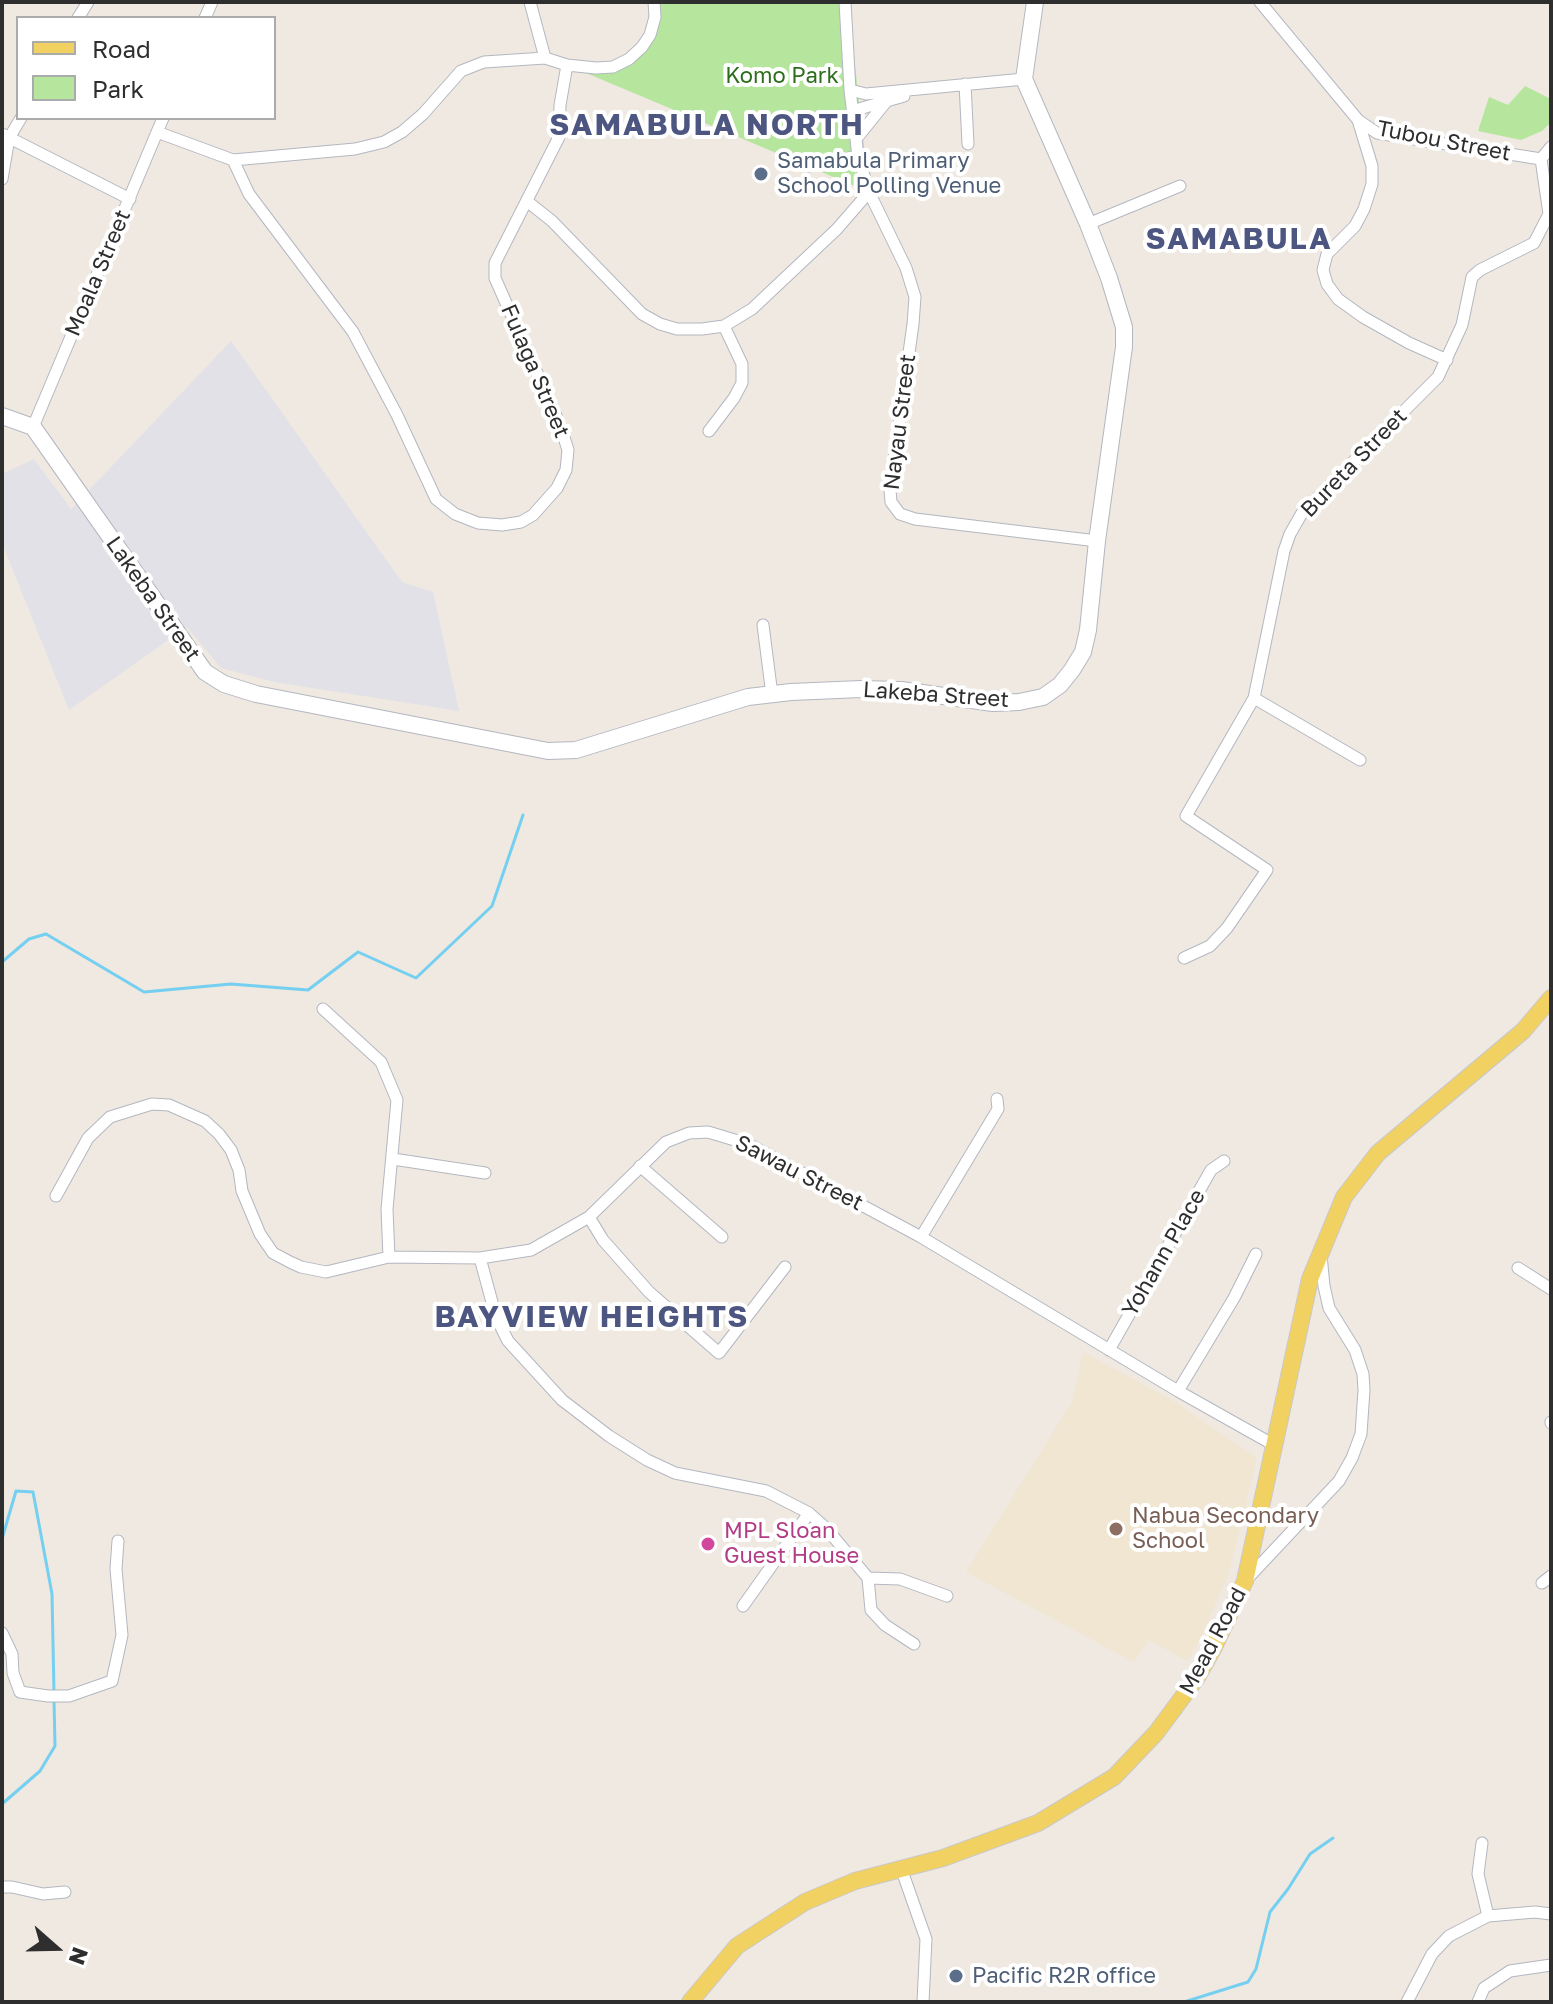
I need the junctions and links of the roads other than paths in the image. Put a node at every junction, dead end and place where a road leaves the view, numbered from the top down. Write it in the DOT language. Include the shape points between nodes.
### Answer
graph roads {
  1 [pos="530,2"];
  2 [pos="654,2"];
  3 [pos="845,2"];
  4 [pos="1035,2"];
  5 [pos="1260,2"];
  6 [pos="545,58"];
  7 [pos="567,65"];
  8 [pos="1024,79"];
  9 [pos="965,84"];
  10 [pos="850,90"];
  11 [pos="916,91"];
  12 [pos="886,102"];
  13 [pos="852,111"];
  14 [pos="19,120"];
  15 [pos="162,120"];
  16 [pos="1358,120"];
  17 [pos="157,132"];
  18 [pos="6,136"];
  19 [pos="856,139"];
  20 [pos="968,144"];
  21 [pos="1551,147"];
  22 [pos="858,156"];
  23 [pos="1541,159"];
  24 [pos="233,160"];
  25 [pos="784,161"];
  26 [pos="2,179"];
  27 [pos="1180,186"];
  28 [pos="869,192"];
  29 [pos="130,199"];
  30 [pos="528,202"];
  31 [pos="1088,224"];
  32 [pos="724,326"];
  33 [pos="1447,360"];
  34 [pos="2,416"];
  35 [pos="33,427"];
  36 [pos="709,431"];
  37 [pos="1097,541"];
  38 [pos="763,625"];
  39 [pos="772,695"];
  40 [pos="1254,698"];
  41 [pos="1360,760"];
  42 [pos="1184,958"];
  43 [pos="1551,998"];
  44 [pos="323,1009"];
  45 [pos="997,1099"];
  46 [pos="393,1159"];
  47 [pos="1224,1161"];
  48 [pos="640,1166"];
  49 [pos="485,1173"];
  50 [pos="56,1196"];
  51 [pos="589,1217"];
  52 [pos="722,1237"];
  53 [pos="921,1237"];
  54 [pos="1321,1251"];
  55 [pos="1256,1254"];
  56 [pos="389,1257"];
  57 [pos="480,1258"];
  58 [pos="785,1267"];
  59 [pos="1518,1268"];
  60 [pos="1551,1289"];
  61 [pos="1109,1350"];
  62 [pos="1178,1391"];
  63 [pos="1274,1445"];
  64 [pos="809,1513"];
  65 [pos="118,1541"];
  66 [pos="868,1578"];
  67 [pos="1245,1581"];
  68 [pos="947,1596"];
  69 [pos="743,1606"];
  70 [pos="2,1633"];
  71 [pos="914,1644"];
  72 [pos="1482,1843"];
  73 [pos="901,1868"];
  74 [pos="2,1887"];
  75 [pos="65,1892"];
  76 [pos="1551,1914"];
  77 [pos="1488,1916"];
  78 [pos="1551,1965"];
  79 [pos="690,2002"];
  80 [pos="923,2002"];
  81 [pos="1407,2002"];
  82 [pos="1478,2002"];
  1 -- 6 [label="street"];
  2 -- 7 [label="street" via="650,35 629,59 613,67"];
  3 -- 10 [label="street, Nayau Street"];
  4 -- 8 [label="main road"];
  5 -- 16 [label="street, Tubou Street"];
  6 -- 7 [label="street"];
  6 -- 24 [label="street" via="484,62 461,71 423,114 384,142"];
  7 -- 30 [label="street, Fulaga Street" via="559,137"];
  8 -- 9 [label="street"];
  8 -- 31 [label="main road, Lakeba Street"];
  9 -- 11 [label="street"];
  9 -- 20 [label="street"];
  10 -- 11 [label="street"];
  10 -- 13 [label="street, Nayau Street"];
  11 -- 12 [label="street"];
  12 -- 13 [label="street"];
  12 -- 19 [label="street"];
  13 -- 19 [label="street, Nayau Street"];
  14 -- 18 [label="street"];
  15 -- 17 [label="street, Moala Street"];
  16 -- 23 [label="street, Tubou Street" via="1377,133"];
  16 -- 33 [label="street" via="1372,184 1355,226 1327,254 1327,284 1363,317"];
  17 -- 24 [label="street"];
  17 -- 29 [label="street, Moala Street"];
  18 -- 26 [label="street"];
  18 -- 29 [label="street"];
  19 -- 22 [label="street, Nayau Street"];
  21 -- 23 [label="street"];
  22 -- 25 [label="street" via="809,166"];
  22 -- 28 [label="street, Nayau Street"];
  23 -- 33 [label="street, Bureta Street" via="1549,214 1534,243 1472,277 1462,325"];
  24 -- 30 [label="street, Fulaga Street" via="249,194 353,332 436,499 478,523 502,525 533,515 566,470 568,450 560,425 495,278 499,252"];
  27 -- 31 [label="street"];
  28 -- 32 [label="street" via="752,309"];
  28 -- 37 [label="street, Nayau Street" via="915,297 891,502 900,514 915,519"];
  29 -- 35 [label="street, Moala Street"];
  30 -- 32 [label="street" via="642,314 677,329"];
  31 -- 37 [label="main road, Lakeba Street" via="1124,327"];
  32 -- 36 [label="street" via="742,364 742,383"];
  33 -- 40 [label="street, Bureta Street" via="1438,377 1302,513 1284,551"];
  34 -- 35 [label="main road"];
  35 -- 39 [label="main road, Lakeba Street" via="205,672 224,684 548,751 576,750 748,697"];
  37 -- 39 [label="main road, Lakeba Street" via="1083,652 1060,685 1043,697 993,703 861,689"];
  38 -- 39 [label="street"];
  40 -- 41 [label="street"];
  40 -- 42 [label="street, Bureta Street" via="1186,816 1267,870 1227,928 1210,946"];
  43 -- 54 [label="main road, Mead Road" via="1523,1031 1378,1153 1344,1197"];
  44 -- 46 [label="street" via="381,1062 391,1080 397,1100"];
  45 -- 53 [label="street" via="998,1109"];
  46 -- 49 [label="street"];
  46 -- 56 [label="street"];
  47 -- 61 [label="street, Yohann Place" via="1211,1170"];
  48 -- 51 [label="street, Sawau Street"];
  48 -- 52 [label="street"];
  48 -- 53 [label="street, Sawau Street" via="666,1142 689,1133 726,1136"];
  50 -- 56 [label="street, Sawau Street" via="88,1138 110,1117 152,1104 169,1105 205,1121 231,1150 251,1214 273,1253 326,1272"];
  51 -- 57 [label="street, Sawau Street" via="531,1250"];
  51 -- 58 [label="street" via="649,1292 719,1353"];
  53 -- 61 [label="street, Sawau Street"];
  54 -- 63 [label="main road, Mead Road" via="1310,1279"];
  54 -- 67 [label="street" via="1329,1308 1363,1374 1361,1434 1339,1481"];
  55 -- 62 [label="street"];
  56 -- 57 [label="street, Sawau Street"];
  57 -- 64 [label="street" via="508,1341 586,1419 675,1473 766,1491"];
  59 -- 60 [label="street"];
  61 -- 62 [label="street, Sawau Street"];
  62 -- 63 [label="street, Sawau Street"];
  63 -- 67 [label="main road, Mead Road"];
  64 -- 66 [label="street"];
  64 -- 69 [label="street"];
  65 -- 70 [label="street" via="122,1635 112,1681 69,1696 20,1692"];
  66 -- 68 [label="street" via="900,1579"];
  66 -- 71 [label="street" via="871,1610"];
  67 -- 73 [label="main road, Mead Road" via="1188,1691 1114,1777 1016,1833"];
  72 -- 77 [label="street" via="1478,1874"];
  73 -- 79 [label="main road, Mead Road" via="805,1902 768,1924 737,1946"];
  73 -- 80 [label="street" via="926,1939"];
  74 -- 75 [label="street"];
  76 -- 77 [label="street"];
  77 -- 81 [label="street" via="1449,1936 1432,1954"];
  78 -- 82 [label="street" via="1510,1971 1484,1988"];
}
